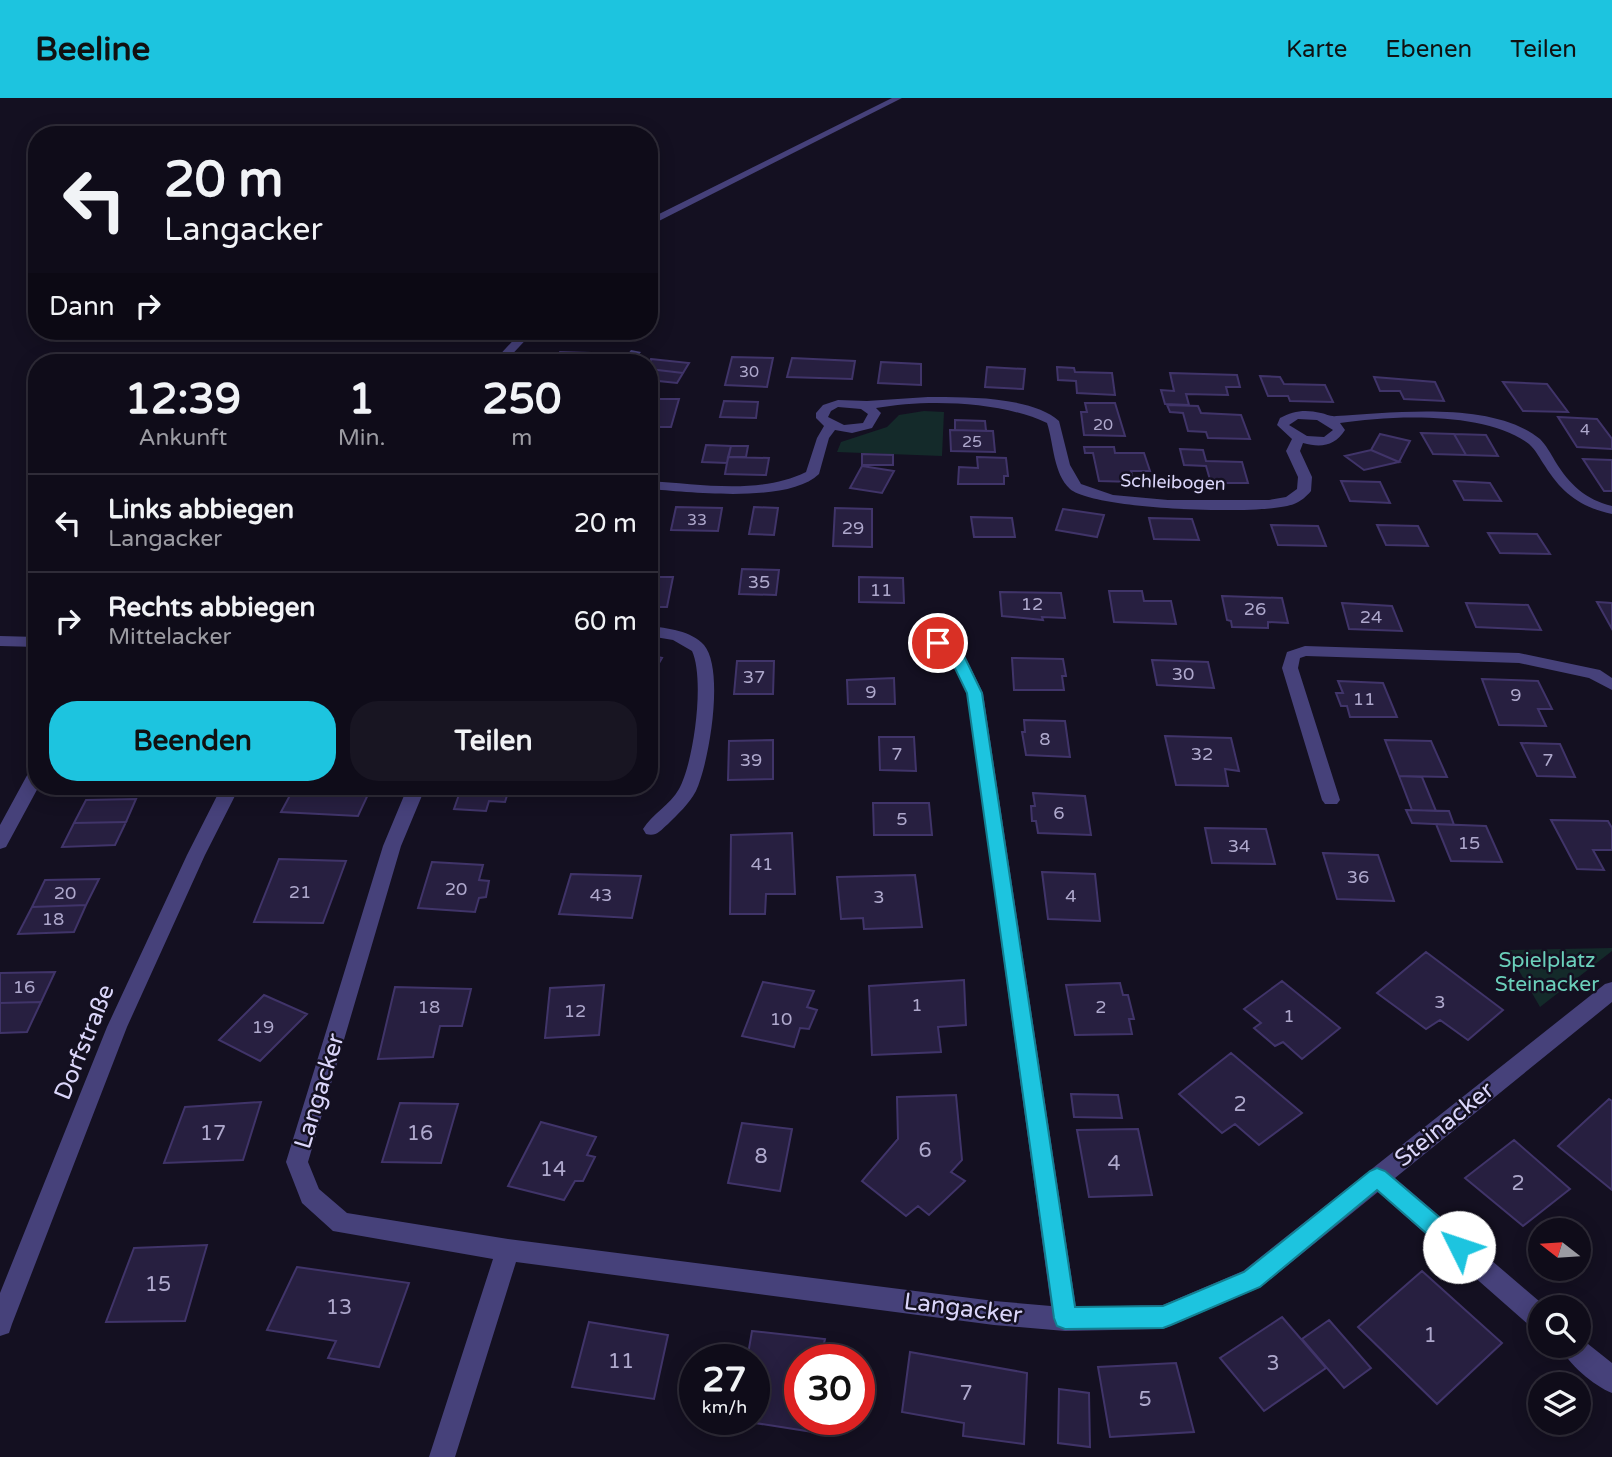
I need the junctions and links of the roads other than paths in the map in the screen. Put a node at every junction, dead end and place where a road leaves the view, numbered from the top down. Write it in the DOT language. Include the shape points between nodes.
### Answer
graph roads {
  1 [pos="898,98"];
  2 [pos="658,218"];
  3 [pos="519,340"];
  4 [pos="506,354"];
  5 [pos="866,406"];
  6 [pos="1331,421"];
  7 [pos="831,426"];
  8 [pos="1299,438"];
  9 [pos="658,485"];
  10 [pos="1612,510"];
  11 [pos="658,633"];
  12 [pos="0,641"];
  13 [pos="28,642"];
  14 [pos="938,643"];
  15 [pos="1612,685"];
  16 [pos="28,789"];
  17 [pos="226,795"];
  18 [pos="413,795"];
  19 [pos="1331,800"];
  20 [pos="653,829"];
  21 [pos="0,842"];
  22 [pos="1612,990"];
  23 [pos="1377,1177"];
  24 [pos="508,1250"];
  25 [pos="1528,1308"];
  26 [pos="1065,1318"];
  27 [pos="0,1324"];
  28 [pos="1587,1358"];
  29 [pos="1612,1380"];
  30 [pos="442,1457"];
  1 -- 2 [label="street"];
  3 -- 4 [label="street"];
  5 -- 7 [label="street" via="875,414 872,422 849,429"];
  5 -- 7 [label="street, Schleibogen" via="839,403 826,409 822,418"];
  5 -- 8 [label="street, Schleibogen" via="886,402 999,404 1043,415 1053,421 1068,475 1077,487 1127,501 1290,501 1304,491 1305,477 1293,451"];
  6 -- 8 [label="street" via="1339,430 1334,438"];
  6 -- 8 [label="street, Schleibogen" via="1314,415 1289,417 1283,425"];
  6 -- 10 [label="street, Schleibogen" via="1357,416 1458,417 1500,424 1537,444 1567,490 1586,503"];
  7 -- 9 [label="street, Schleibogen" via="822,438 812,474 800,482 754,489"];
  11 -- 20 [label="street" via="691,641 702,654 706,680 696,771 686,793"];
  12 -- 13 [label="street"];
  14 -- 26 [label="street" via="958,659 975,693"];
  15 -- 19 [label="street" via="1594,674 1519,658 1305,651 1293,655 1290,668"];
  16 -- 21 [label="street"];
  17 -- 27 [label="street, Dorfstraße" via="117,1027"];
  18 -- 24 [label="street, Langacker" via="392,846 298,1162 310,1196 341,1223"];
  22 -- 23 [label="street, Steinacker"];
  23 -- 25 [label="street, Steinacker"];
  23 -- 26 [label="street, Langacker" via="1252,1279 1163,1317"];
  24 -- 26 [label="street, Langacker" via="995,1313"];
  24 -- 30 [label="street"];
  28 -- 29 [label="street"];
}
